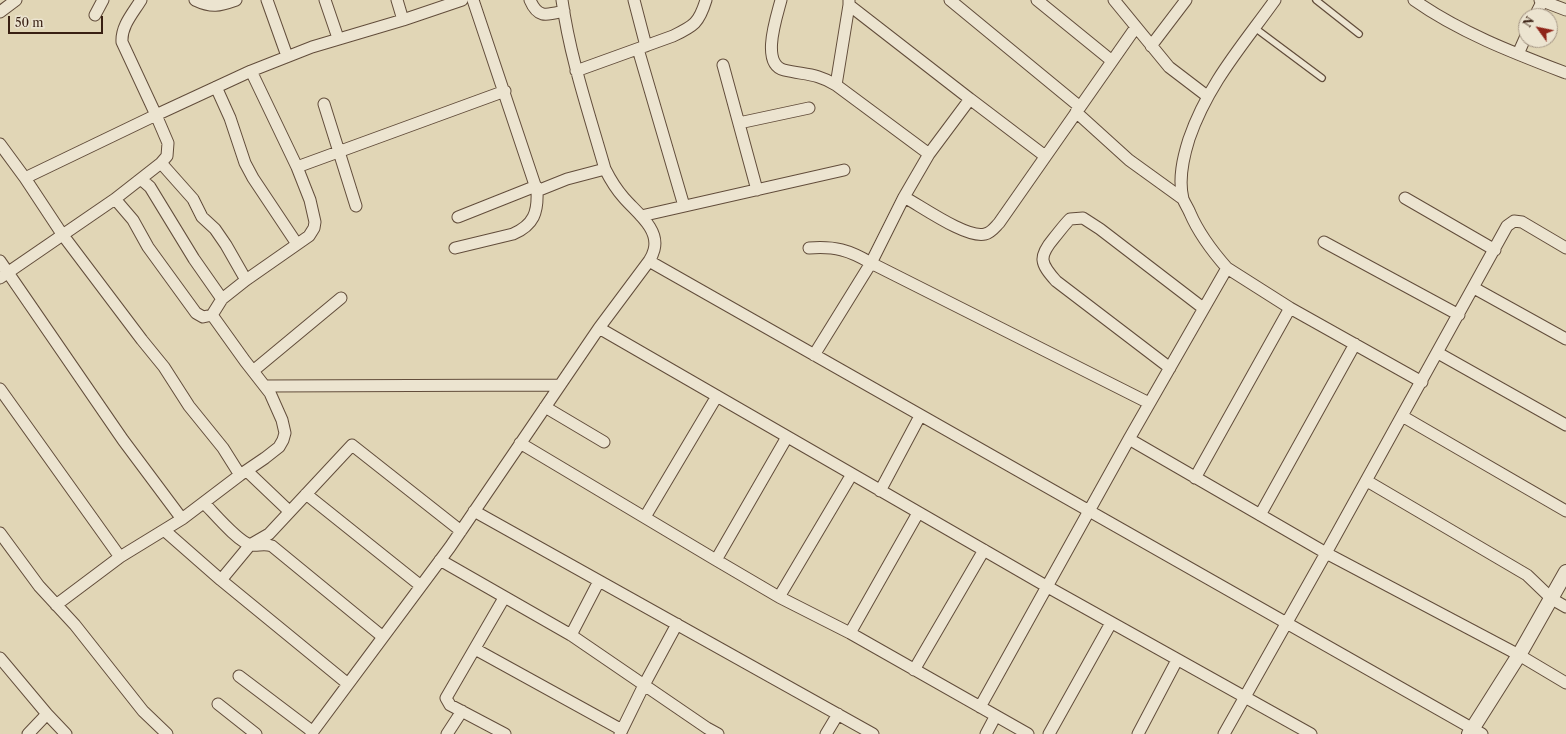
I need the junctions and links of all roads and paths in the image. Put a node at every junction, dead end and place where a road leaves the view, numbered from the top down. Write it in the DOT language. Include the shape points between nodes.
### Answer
graph roads {
  1 [pos="16,0"];
  2 [pos="103,0"];
  3 [pos="141,0"];
  4 [pos="195,0"];
  5 [pos="236,0"];
  6 [pos="267,0"];
  7 [pos="325,0"];
  8 [pos="397,0"];
  9 [pos="462,0"];
  10 [pos="473,0"];
  11 [pos="530,0"];
  12 [pos="634,0"];
  13 [pos="706,0"];
  14 [pos="781,0"];
  15 [pos="950,0"];
  16 [pos="1037,0"];
  17 [pos="1114,0"];
  18 [pos="1186,0"];
  19 [pos="1275,0"];
  20 [pos="1316,0"];
  21 [pos="1414,0"];
  22 [pos="1542,0"];
  23 [pos="849,2"];
  24 [pos="563,6"];
  25 [pos="1566,10"];
  26 [pos="0,12"];
  27 [pos="95,15"];
  28 [pos="403,20"];
  29 [pos="1136,27"];
  30 [pos="1254,28"];
  31 [pos="1359,34"];
  32 [pos="338,38"];
  33 [pos="1150,46"];
  34 [pos="642,47"];
  35 [pos="1521,48"];
  36 [pos="1518,54"];
  37 [pos="287,56"];
  38 [pos="1112,61"];
  39 [pos="723,65"];
  40 [pos="251,71"];
  41 [pos="576,71"];
  42 [pos="1566,73"];
  43 [pos="1322,78"];
  44 [pos="836,85"];
  45 [pos="216,87"];
  46 [pos="505,91"];
  47 [pos="1207,96"];
  48 [pos="970,99"];
  49 [pos="324,104"];
  50 [pos="808,108"];
  51 [pos="1078,109"];
  52 [pos="156,115"];
  53 [pos="739,123"];
  54 [pos="0,144"];
  55 [pos="340,152"];
  56 [pos="929,154"];
  57 [pos="1045,156"];
  58 [pos="161,164"];
  59 [pos="297,167"];
  60 [pos="605,169"];
  61 [pos="844,170"];
  62 [pos="25,178"];
  63 [pos="142,180"];
  64 [pos="537,188"];
  65 [pos="757,190"];
  66 [pos="904,197"];
  67 [pos="1405,198"];
  68 [pos="115,199"];
  69 [pos="1183,199"];
  70 [pos="356,206"];
  71 [pos="684,206"];
  72 [pos="641,216"];
  73 [pos="458,217"];
  74 [pos="62,234"];
  75 [pos="1324,242"];
  76 [pos="297,244"];
  77 [pos="456,248"];
  78 [pos="809,248"];
  79 [pos="1566,248"];
  80 [pos="1495,250"];
  81 [pos="0,261"];
  82 [pos="649,261"];
  83 [pos="871,264"];
  84 [pos="1227,268"];
  85 [pos="4,275"];
  86 [pos="246,280"];
  87 [pos="1474,288"];
  88 [pos="222,298"];
  89 [pos="341,298"];
  90 [pos="1203,308"];
  91 [pos="1290,308"];
  92 [pos="212,315"];
  93 [pos="1459,315"];
  94 [pos="599,328"];
  95 [pos="1566,339"];
  96 [pos="1355,344"];
  97 [pos="1438,353"];
  98 [pos="814,355"];
  99 [pos="1170,368"];
  100 [pos="253,371"];
  101 [pos="1422,382"];
  102 [pos="559,385"];
  103 [pos="265,386"];
  104 [pos="0,389"];
  105 [pos="717,396"];
  106 [pos="1149,403"];
  107 [pos="544,407"];
  108 [pos="920,416"];
  109 [pos="1402,416"];
  110 [pos="1566,425"];
  111 [pos="787,437"];
  112 [pos="1128,439"];
  113 [pos="604,442"];
  114 [pos="520,443"];
  115 [pos="244,473"];
  116 [pos="852,474"];
  117 [pos="1195,478"];
  118 [pos="1367,481"];
  119 [pos="880,491"];
  120 [pos="306,494"];
  121 [pos="204,503"];
  122 [pos="1089,510"];
  123 [pos="290,511"];
  124 [pos="474,511"];
  125 [pos="1566,511"];
  126 [pos="918,513"];
  127 [pos="1260,515"];
  128 [pos="645,517"];
  129 [pos="182,519"];
  130 [pos="164,530"];
  131 [pos="461,530"];
  132 [pos="0,533"];
  133 [pos="250,545"];
  134 [pos="984,550"];
  135 [pos="1326,553"];
  136 [pos="120,557"];
  137 [pos="440,560"];
  138 [pos="716,560"];
  139 [pos="1566,572"];
  140 [pos="221,580"];
  141 [pos="599,581"];
  142 [pos="421,586"];
  143 [pos="1046,586"];
  144 [pos="779,597"];
  145 [pos="504,598"];
  146 [pos="1552,599"];
  147 [pos="56,605"];
  148 [pos="1566,607"];
  149 [pos="1112,623"];
  150 [pos="678,624"];
  151 [pos="1286,624"];
  152 [pos="850,633"];
  153 [pos="571,635"];
  154 [pos="383,637"];
  155 [pos="476,649"];
  156 [pos="1519,655"];
  157 [pos="0,658"];
  158 [pos="1177,660"];
  159 [pos="914,670"];
  160 [pos="239,676"];
  161 [pos="1566,683"];
  162 [pos="348,684"];
  163 [pos="644,685"];
  164 [pos="1244,698"];
  165 [pos="218,704"];
  166 [pos="980,707"];
  167 [pos="462,711"];
  168 [pos="47,714"];
  169 [pos="838,714"];
  170 [pos="995,717"];
  171 [pos="706,731"];
  172 [pos="621,732"];
  173 [pos="1474,732"];
  174 [pos="312,733"];
  175 [pos="28,734"];
  176 [pos="66,734"];
  177 [pos="167,734"];
  178 [pos="256,734"];
  179 [pos="447,734"];
  180 [pos="505,734"];
  181 [pos="718,734"];
  182 [pos="826,734"];
  183 [pos="874,734"];
  184 [pos="986,734"];
  185 [pos="1028,734"];
  186 [pos="1049,734"];
  187 [pos="1138,734"];
  188 [pos="1224,734"];
  189 [pos="1311,734"];
  1 -- 26 [label="street"];
  2 -- 27 [label="street"];
  3 -- 52 [label="street" via="124,28 122,42"];
  4 -- 5 [label="street" via="212,6"];
  6 -- 37 [label="street"];
  7 -- 32 [label="street"];
  8 -- 28 [label="street"];
  9 -- 28 [label="street"];
  10 -- 46 [label="street"];
  11 -- 24 [label="street" via="541,15"];
  12 -- 34 [label="street"];
  13 -- 34 [label="street" via="696,23 673,36"];
  14 -- 44 [label="street" via="772,47 772,60 775,65 784,70 813,74"];
  15 -- 51 [label="street"];
  16 -- 38 [label="street"];
  17 -- 29 [label="street"];
  18 -- 33 [label="street"];
  19 -- 30 [label="street"];
  20 -- 31 [label="lane"];
  21 -- 36 [label="street" via="1457,26"];
  22 -- 25 [label="street"];
  23 -- 44 [label="street"];
  23 -- 48 [label="street"];
  24 -- 41 [label="street"];
  28 -- 32 [label="street"];
  29 -- 33 [label="street"];
  29 -- 38 [label="street"];
  30 -- 43 [label="lane"];
  30 -- 47 [label="street"];
  32 -- 37 [label="street"];
  33 -- 47 [label="street" via="1169,67"];
  34 -- 41 [label="street"];
  34 -- 71 [label="street"];
  35 -- 36 [label="street"];
  36 -- 42 [label="street"];
  37 -- 40 [label="street"];
  38 -- 51 [label="street"];
  39 -- 53 [label="street"];
  40 -- 45 [label="street"];
  40 -- 59 [label="street"];
  41 -- 60 [label="street"];
  44 -- 56 [label="street"];
  45 -- 52 [label="street"];
  45 -- 76 [label="street" via="230,118 245,163"];
  46 -- 55 [label="street"];
  46 -- 64 [label="street"];
  47 -- 69 [label="street" via="1183,156"];
  48 -- 56 [label="street"];
  48 -- 57 [label="street"];
  49 -- 55 [label="street"];
  50 -- 53 [label="street"];
  51 -- 57 [label="street"];
  51 -- 69 [label="street" via="1130,160"];
  52 -- 58 [label="street" via="168,143 167,156"];
  52 -- 62 [label="street"];
  53 -- 65 [label="street"];
  54 -- 62 [label="street"];
  55 -- 59 [label="street"];
  55 -- 70 [label="street"];
  56 -- 66 [label="street"];
  57 -- 66 [label="street" via="999,223 986,234 970,234"];
  58 -- 63 [label="street"];
  58 -- 86 [label="street" via="215,229"];
  59 -- 76 [label="street" via="310,200 315,222 312,232"];
  60 -- 64 [label="street"];
  60 -- 72 [label="street" via="612,183"];
  61 -- 65 [label="street"];
  62 -- 74 [label="street"];
  63 -- 68 [label="street"];
  63 -- 88 [label="street" via="150,187 194,259"];
  64 -- 73 [label="street"];
  64 -- 77 [label="street" via="536,212 522,230"];
  65 -- 71 [label="street"];
  66 -- 83 [label="street"];
  67 -- 80 [label="street"];
  68 -- 74 [label="street"];
  68 -- 92 [label="street" via="133,220 148,247 196,313 203,317"];
  69 -- 84 [label="street" via="1198,231"];
  71 -- 72 [label="street"];
  72 -- 82 [label="street" via="654,238 654,248"];
  74 -- 85 [label="street"];
  74 -- 115 [label="street" via="164,367 189,406"];
  75 -- 93 [label="street"];
  76 -- 86 [label="street"];
  78 -- 83 [label="street" via="846,250"];
  79 -- 80 [label="street" via="1522,222 1514,221 1507,226"];
  80 -- 87 [label="street"];
  81 -- 85 [label="street"];
  82 -- 94 [label="street"];
  82 -- 98 [label="street"];
  83 -- 98 [label="street"];
  83 -- 106 [label="street"];
  84 -- 90 [label="street"];
  84 -- 91 [label="street"];
  85 -- 129 [label="street"];
  86 -- 88 [label="street"];
  87 -- 93 [label="street"];
  87 -- 95 [label="street"];
  88 -- 92 [label="street"];
  89 -- 100 [label="street"];
  90 -- 99 [label="street"];
  90 -- 99 [label="street" via="1100,228 1083,218 1070,219 1044,250 1044,264 1056,281"];
  91 -- 96 [label="street"];
  91 -- 117 [label="street"];
  92 -- 100 [label="street"];
  93 -- 97 [label="street"];
  94 -- 102 [label="street"];
  94 -- 105 [label="street"];
  96 -- 101 [label="street"];
  96 -- 127 [label="street"];
  97 -- 101 [label="street"];
  97 -- 110 [label="street"];
  98 -- 108 [label="street"];
  99 -- 106 [label="street"];
  100 -- 103 [label="street"];
  101 -- 109 [label="street"];
  102 -- 103 [label="street"];
  102 -- 107 [label="street"];
  103 -- 115 [label="street" via="282,420 285,433 279,447"];
  104 -- 136 [label="street"];
  105 -- 111 [label="street"];
  105 -- 128 [label="street"];
  106 -- 112 [label="street"];
  107 -- 113 [label="street"];
  107 -- 114 [label="street"];
  108 -- 119 [label="street"];
  108 -- 122 [label="street"];
  109 -- 118 [label="street"];
  109 -- 125 [label="street"];
  111 -- 116 [label="street"];
  111 -- 138 [label="street"];
  112 -- 117 [label="street"];
  112 -- 122 [label="street"];
  114 -- 124 [label="street"];
  114 -- 128 [label="street"];
  115 -- 121 [label="street"];
  115 -- 123 [label="street"];
  116 -- 119 [label="street"];
  116 -- 144 [label="street"];
  117 -- 127 [label="street"];
  118 -- 135 [label="street"];
  118 -- 146 [label="street" via="1527,575"];
  119 -- 126 [label="street"];
  120 -- 123 [label="street"];
  120 -- 131 [label="street" via="352,446"];
  120 -- 142 [label="street"];
  121 -- 129 [label="street"];
  121 -- 133 [label="street" via="240,539"];
  122 -- 143 [label="street"];
  122 -- 151 [label="street"];
  123 -- 133 [label="street" via="269,534"];
  124 -- 131 [label="street"];
  124 -- 141 [label="street"];
  126 -- 134 [label="street"];
  126 -- 152 [label="street"];
  127 -- 135 [label="street"];
  128 -- 138 [label="street"];
  129 -- 130 [label="street"];
  130 -- 136 [label="street"];
  130 -- 140 [label="street"];
  131 -- 137 [label="street"];
  132 -- 147 [label="street"];
  133 -- 140 [label="street"];
  133 -- 154 [label="street" via="272,546"];
  134 -- 143 [label="street"];
  134 -- 159 [label="street"];
  135 -- 151 [label="street"];
  135 -- 156 [label="street"];
  136 -- 147 [label="street"];
  137 -- 142 [label="street"];
  137 -- 145 [label="street"];
  138 -- 144 [label="street"];
  139 -- 146 [label="street"];
  140 -- 162 [label="street"];
  141 -- 150 [label="street"];
  141 -- 153 [label="street"];
  142 -- 154 [label="street"];
  143 -- 149 [label="street"];
  143 -- 166 [label="street"];
  144 -- 152 [label="street"];
  145 -- 153 [label="street"];
  145 -- 155 [label="street"];
  146 -- 148 [label="street"];
  146 -- 156 [label="street"];
  147 -- 177 [label="street" via="143,711"];
  149 -- 158 [label="street"];
  149 -- 186 [label="street"];
  150 -- 163 [label="street"];
  150 -- 169 [label="street"];
  151 -- 164 [label="street"];
  151 -- 173 [label="street"];
  152 -- 159 [label="street"];
  153 -- 163 [label="street"];
  154 -- 162 [label="street"];
  155 -- 167 [label="street" via="446,698 450,705"];
  155 -- 172 [label="street"];
  156 -- 161 [label="street"];
  156 -- 173 [label="street"];
  157 -- 168 [label="street"];
  158 -- 164 [label="street"];
  158 -- 187 [label="street"];
  159 -- 166 [label="street"];
  160 -- 174 [label="street"];
  162 -- 174 [label="street"];
  163 -- 171 [label="street"];
  163 -- 172 [label="street"];
  164 -- 188 [label="street"];
  164 -- 189 [label="street"];
  165 -- 178 [label="street"];
  166 -- 170 [label="street"];
  167 -- 179 [label="street"];
  167 -- 180 [label="street"];
  168 -- 175 [label="street"];
  168 -- 176 [label="street"];
  169 -- 182 [label="street"];
  169 -- 183 [label="street"];
  170 -- 184 [label="street"];
  170 -- 185 [label="street"];
  171 -- 181 [label="street"];
}
